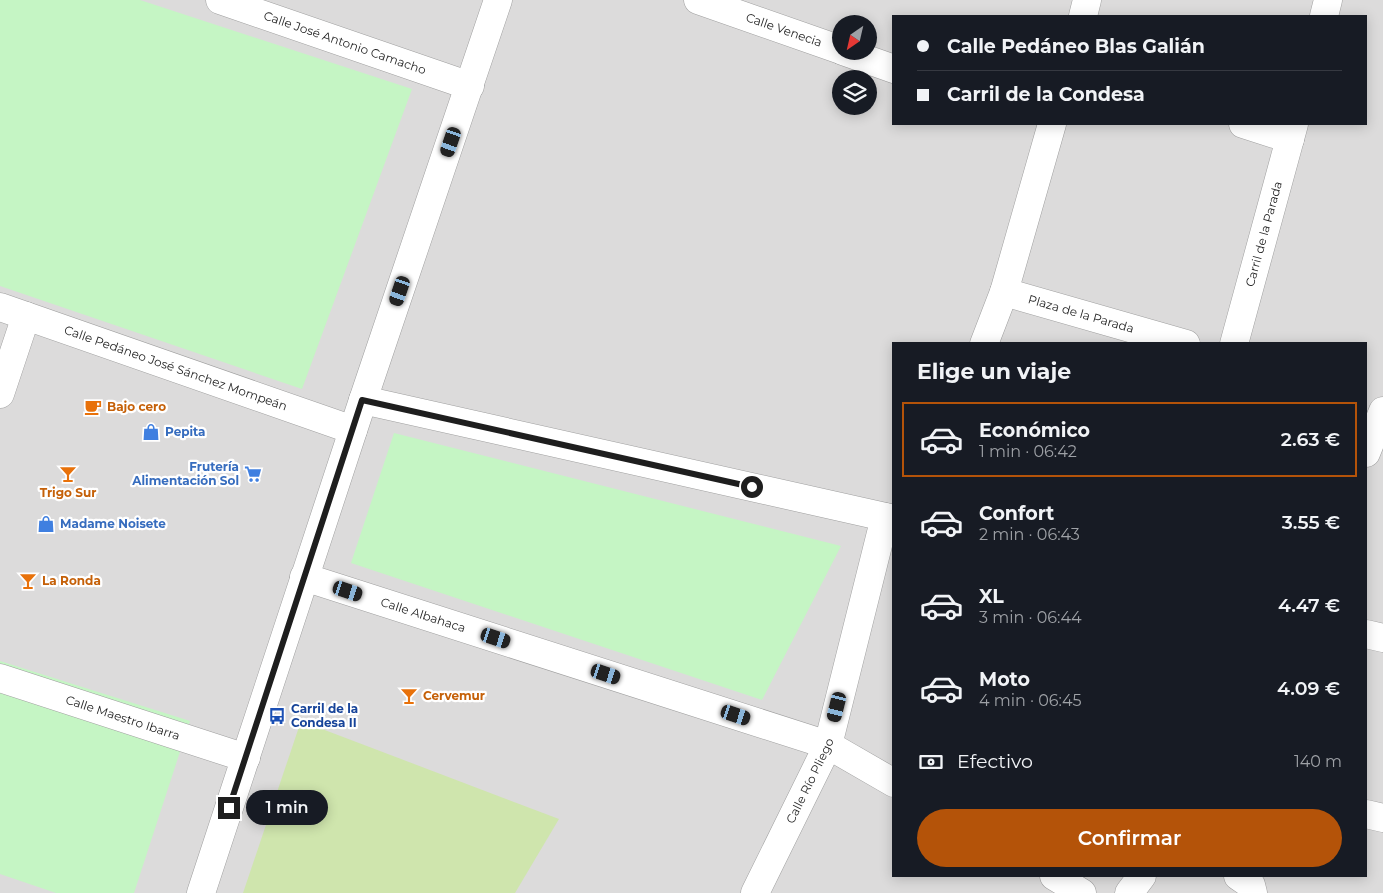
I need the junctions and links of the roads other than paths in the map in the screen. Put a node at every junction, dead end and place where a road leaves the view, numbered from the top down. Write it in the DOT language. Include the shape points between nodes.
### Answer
graph roads {
  1 [pos="220,0"];
  2 [pos="498,0"];
  3 [pos="698,0"];
  4 [pos="1088,0"];
  5 [pos="1328,0"];
  6 [pos="1083,15"];
  7 [pos="1324,15"];
  8 [pos="832,47"];
  9 [pos="868,60"];
  10 [pos="892,68"];
  11 [pos="470,86"];
  12 [pos="1051,125"];
  13 [pos="1250,125"];
  14 [pos="1292,131"];
  15 [pos="1004,292"];
  16 [pos="0,307"];
  17 [pos="26,316"];
  18 [pos="985,342"];
  19 [pos="1179,342"];
  20 [pos="1235,342"];
  21 [pos="0,394"];
  22 [pos="362,400"];
  23 [pos="1383,411"];
  24 [pos="353,430"];
  25 [pos="1367,451"];
  26 [pos="889,518"];
  27 [pos="304,577"];
  28 [pos="1367,634"];
  29 [pos="1383,638"];
  30 [pos="0,678"];
  31 [pos="828,745"];
  32 [pos="246,758"];
  33 [pos="892,782"];
  34 [pos="1367,814"];
  35 [pos="1383,818"];
  36 [pos="1056,877"];
  37 [pos="1141,877"];
  38 [pos="1239,877"];
  39 [pos="201,893"];
  40 [pos="755,893"];
  41 [pos="1082,893"];
  42 [pos="1129,893"];
  43 [pos="1253,893"];
  1 -- 11 [label="street, Calle José Antonio Camacho"];
  2 -- 11 [label="street"];
  3 -- 8 [label="street, Calle Venecia"];
  4 -- 6 [label="street"];
  5 -- 7 [label="street"];
  9 -- 10 [label="street, Calle Venecia"];
  11 -- 22 [label="street"];
  12 -- 15 [label="street"];
  13 -- 14 [label="street"];
  14 -- 20 [label="street, Carril de la Parada"];
  15 -- 18 [label="street"];
  15 -- 19 [label="street, Plaza de la Parada"];
  16 -- 17 [label="street, Calle Pedáneo José Sánchez Mompeán"];
  17 -- 21 [label="street"];
  17 -- 24 [label="street, Calle Pedáneo José Sánchez Mompeán"];
  22 -- 24 [label="street"];
  22 -- 26 [label="street"];
  23 -- 25 [label="street"];
  24 -- 27 [label="street"];
  26 -- 31 [label="street, Calle Río Pliego"];
  27 -- 31 [label="street, Calle Albahaca"];
  27 -- 32 [label="street"];
  28 -- 29 [label="street"];
  30 -- 32 [label="street, Calle Maestro Ibarra"];
  31 -- 33 [label="street, Calle Albahaca"];
  31 -- 40 [label="street, Calle Río Pliego"];
  32 -- 39 [label="street"];
  34 -- 35 [label="street"];
  36 -- 41 [label="street"];
  37 -- 42 [label="street"];
  38 -- 43 [label="street" via="1251,885"];
}
